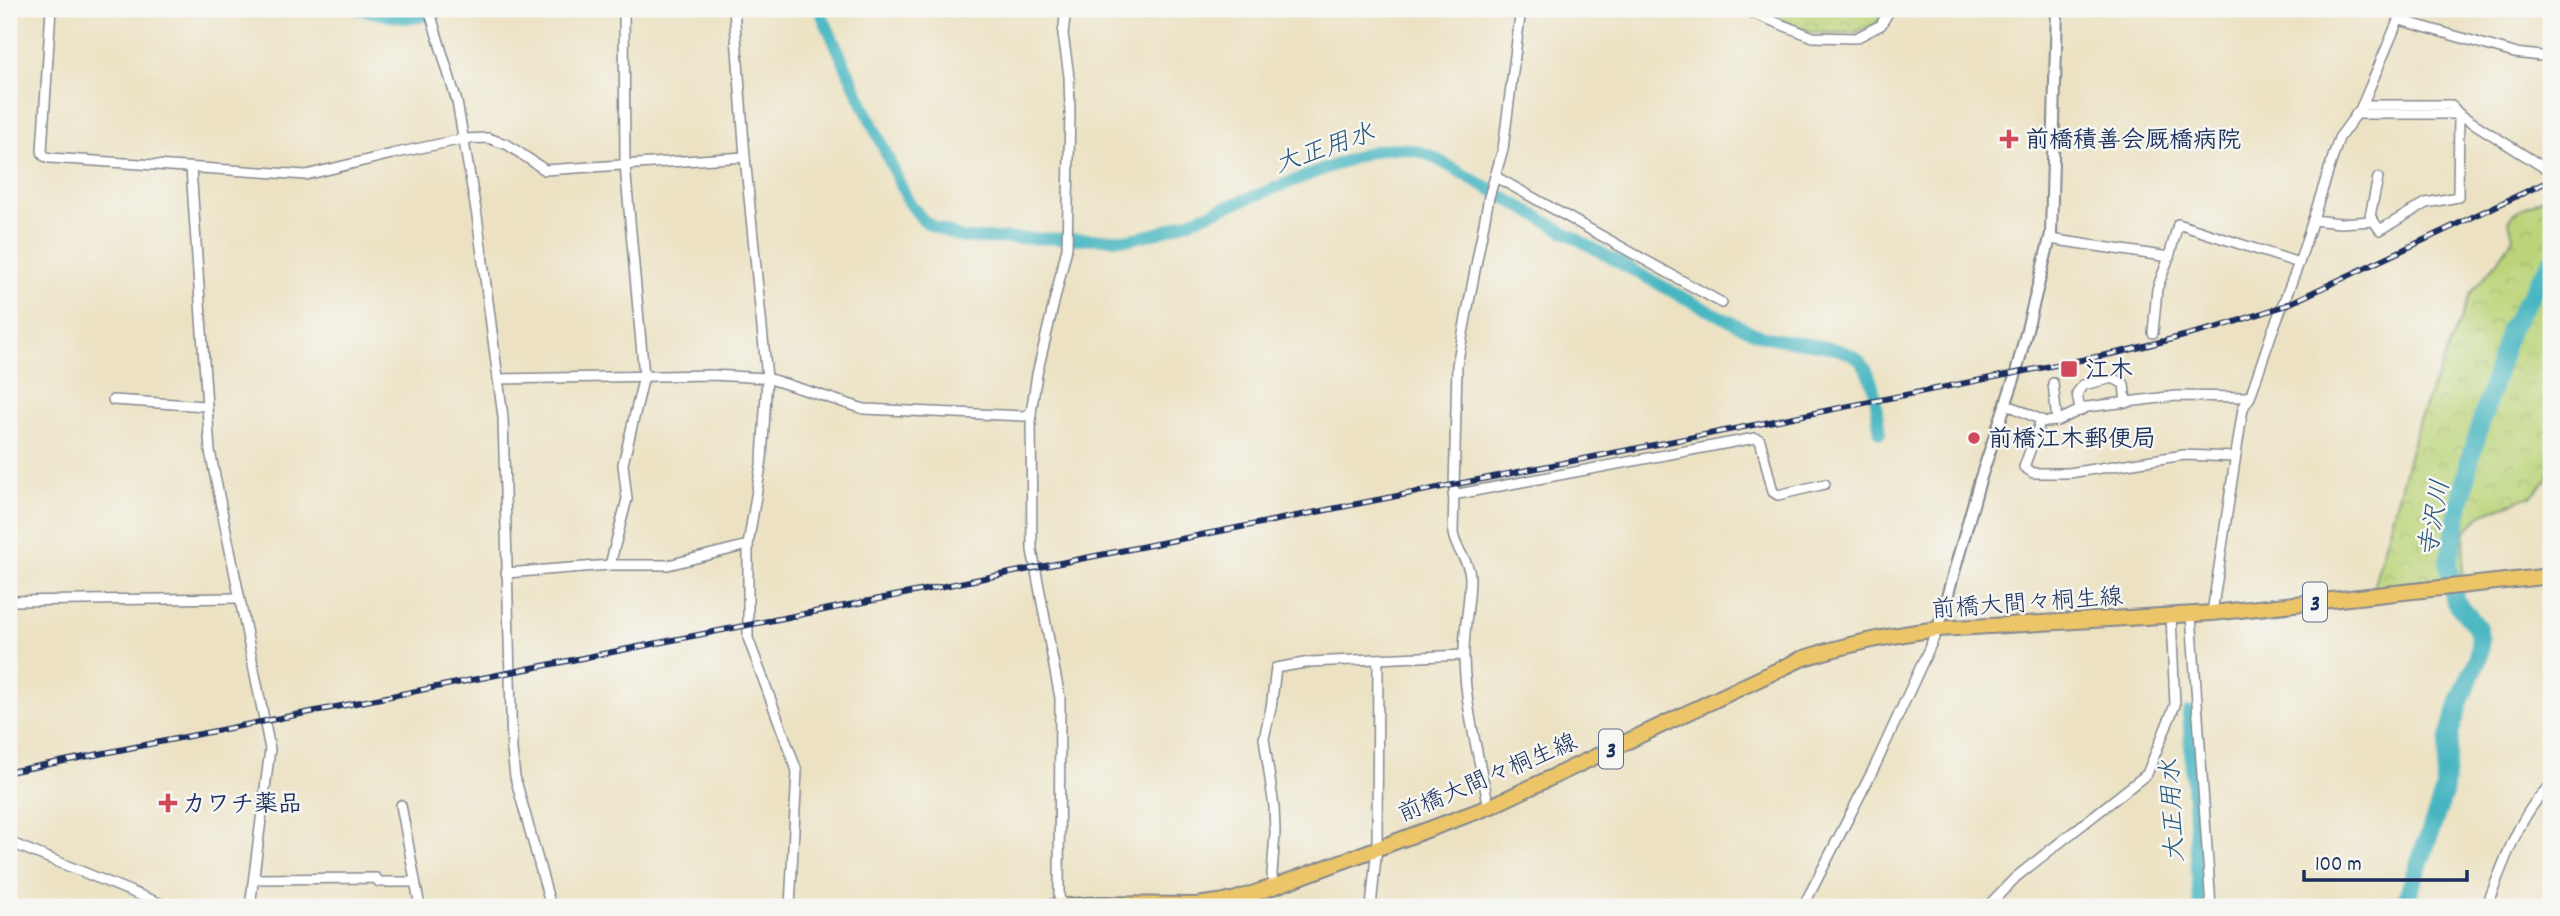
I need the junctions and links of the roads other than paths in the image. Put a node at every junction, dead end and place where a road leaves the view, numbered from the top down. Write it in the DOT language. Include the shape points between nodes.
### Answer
graph roads {
  1 [pos="51,9"];
  2 [pos="429,9"];
  3 [pos="624,9"];
  4 [pos="734,9"];
  5 [pos="1066,9"];
  6 [pos="1521,9"];
  7 [pos="1742,9"];
  8 [pos="1890,9"];
  9 [pos="2057,9"];
  10 [pos="2403,9"];
  11 [pos="2400,20"];
  12 [pos="2551,57"];
  13 [pos="2362,106"];
  14 [pos="2356,114"];
  15 [pos="2459,114"];
  16 [pos="463,139"];
  17 [pos="745,157"];
  18 [pos="625,165"];
  19 [pos="2543,167"];
  20 [pos="191,168"];
  21 [pos="2378,178"];
  22 [pos="1495,179"];
  23 [pos="2313,220"];
  24 [pos="2374,221"];
  25 [pos="2050,239"];
  26 [pos="2169,257"];
  27 [pos="2299,263"];
  28 [pos="1722,303"];
  29 [pos="2153,333"];
  30 [pos="645,376"];
  31 [pos="767,378"];
  32 [pos="498,379"];
  33 [pos="2053,383"];
  34 [pos="2250,397"];
  35 [pos="113,400"];
  36 [pos="2126,402"];
  37 [pos="2006,404"];
  38 [pos="206,406"];
  39 [pos="2080,411"];
  40 [pos="1031,413"];
  41 [pos="2041,420"];
  42 [pos="2057,421"];
  43 [pos="2235,457"];
  44 [pos="1825,484"];
  45 [pos="1453,495"];
  46 [pos="748,545"];
  47 [pos="610,565"];
  48 [pos="506,573"];
  49 [pos="2551,576"];
  50 [pos="239,598"];
  51 [pos="9,601"];
  52 [pos="2212,613"];
  53 [pos="2182,615"];
  54 [pos="1938,629"];
  55 [pos="1464,655"];
  56 [pos="1378,659"];
  57 [pos="2551,785"];
  58 [pos="401,805"];
  59 [pos="1489,807"];
  60 [pos="9,842"];
  61 [pos="1377,848"];
  62 [pos="255,879"];
  63 [pos="415,882"];
  64 [pos="1273,887"];
  65 [pos="169,907"];
  66 [pos="231,907"];
  67 [pos="250,907"];
  68 [pos="420,907"];
  69 [pos="551,907"];
  70 [pos="790,907"];
  71 [pos="1059,907"];
  72 [pos="1371,907"];
  73 [pos="1803,907"];
  74 [pos="1987,907"];
  75 [pos="2211,907"];
  76 [pos="2486,907"];
  1 -- 20 [label="street" via="44,156"];
  2 -- 16 [label="street" via="454,90"];
  3 -- 18 [label="street"];
  4 -- 17 [label="street"];
  5 -- 40 [label="street" via="1063,34 1070,112 1067,248"];
  6 -- 22 [label="street"];
  7 -- 8 [label="street" via="1813,37 1846,38 1881,25"];
  9 -- 25 [label="street"];
  10 -- 11 [label="street"];
  11 -- 12 [label="street" via="2514,53"];
  11 -- 13 [label="street"];
  13 -- 14 [label="street"];
  13 -- 15 [label="street" via="2451,106"];
  14 -- 15 [label="street"];
  14 -- 23 [label="street" via="2339,138"];
  15 -- 19 [label="street"];
  15 -- 24 [label="street" via="2458,198 2426,203 2380,230"];
  16 -- 18 [label="street" via="498,141 545,170"];
  16 -- 20 [label="street" via="306,175"];
  16 -- 32 [label="street"];
  17 -- 18 [label="street"];
  17 -- 31 [label="street"];
  18 -- 30 [label="street"];
  20 -- 38 [label="street"];
  21 -- 24 [label="street" via="2370,216"];
  22 -- 28 [label="street"];
  22 -- 45 [label="street" via="1457,365"];
  23 -- 24 [label="street"];
  23 -- 27 [label="street"];
  25 -- 26 [label="street"];
  25 -- 37 [label="street"];
  26 -- 27 [label="street" via="2178,224"];
  26 -- 29 [label="street" via="2157,289"];
  27 -- 34 [label="street"];
  30 -- 31 [label="street"];
  30 -- 32 [label="street"];
  30 -- 47 [label="street" via="623,464 627,499"];
  31 -- 40 [label="street" via="864,409"];
  31 -- 46 [label="street" via="762,459"];
  32 -- 48 [label="street"];
  33 -- 42 [label="street"];
  34 -- 36 [label="street" via="2176,396"];
  34 -- 43 [label="street" via="2243,408"];
  35 -- 38 [label="street"];
  36 -- 39 [label="street"];
  36 -- 39 [label="street" via="2124,384 2113,378 2083,386 2077,393"];
  37 -- 41 [label="street"];
  37 -- 54 [label="street"];
  38 -- 50 [label="street" via="215,483"];
  39 -- 42 [label="street"];
  40 -- 71 [label="street" via="1032,550 1060,698"];
  41 -- 42 [label="street"];
  41 -- 43 [label="street" via="2024,467 2033,473 2069,473 2184,455"];
  43 -- 52 [label="street"];
  44 -- 45 [label="street" via="1778,495 1773,492 1760,440 1755,438"];
  45 -- 55 [label="street" via="1454,541 1470,575"];
  46 -- 47 [label="street" via="668,565"];
  46 -- 70 [label="street" via="748,638 797,771"];
  47 -- 48 [label="street"];
  48 -- 69 [label="street" via="515,776"];
  49 -- 52 [label="main road, 前橋大間々桐生線 / 3"];
  50 -- 51 [label="street"];
  50 -- 62 [label="street" via="270,749"];
  52 -- 53 [label="main road, 前橋大間々桐生線 / 3"];
  53 -- 54 [label="main road, 前橋大間々桐生線 / 3"];
  53 -- 74 [label="street" via="2175,705 2147,775 2016,877"];
  53 -- 75 [label="street"];
  54 -- 59 [label="main road, 前橋大間々桐生線 / 3" via="1894,634 1801,659"];
  54 -- 73 [label="street"];
  55 -- 56 [label="street"];
  55 -- 59 [label="street"];
  56 -- 61 [label="street"];
  56 -- 64 [label="street" via="1276,668 1264,738 1274,807"];
  57 -- 76 [label="street" via="2537,797"];
  58 -- 63 [label="street"];
  59 -- 61 [label="main road, 前橋大間々桐生線 / 3"];
  60 -- 65 [label="street"];
  61 -- 64 [label="main road, 前橋大間々桐生線 / 3"];
  61 -- 72 [label="street"];
  62 -- 63 [label="street"];
  62 -- 67 [label="street"];
  63 -- 68 [label="street"];
  64 -- 71 [label="main road, 前橋大間々桐生線 / 3" via="1233,900 1196,905"];
  66 -- 67 [label="street"];
}
